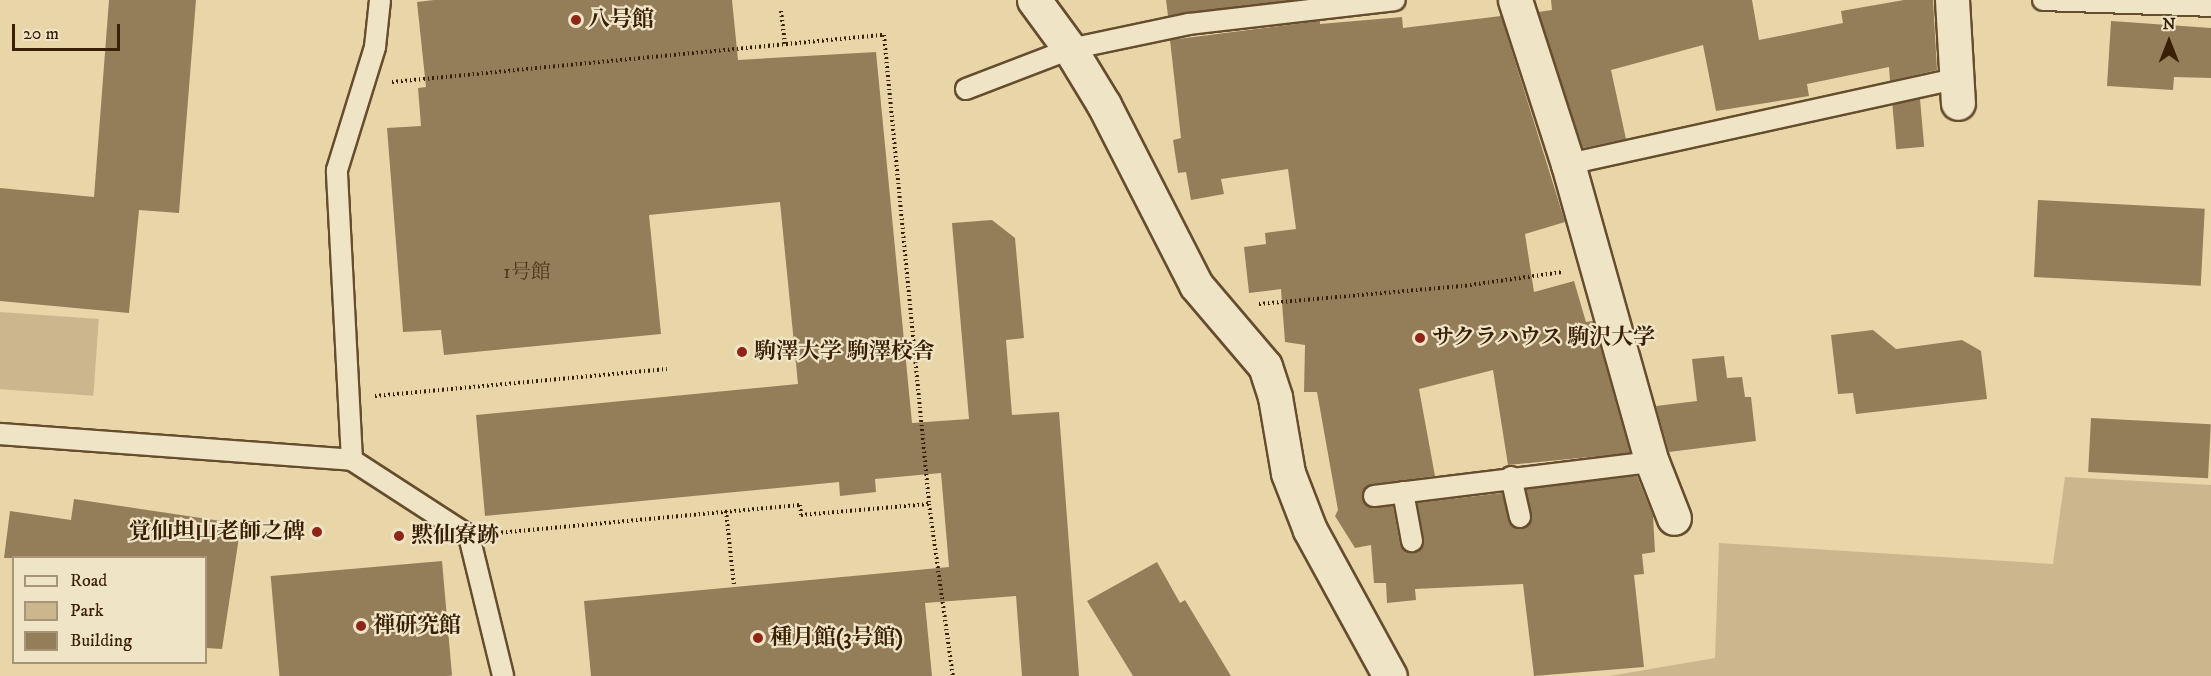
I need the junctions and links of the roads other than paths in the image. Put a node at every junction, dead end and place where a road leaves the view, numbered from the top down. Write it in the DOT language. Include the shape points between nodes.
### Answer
graph roads {
  1 [pos="380,0"];
  2 [pos="1034,0"];
  3 [pos="1395,0"];
  4 [pos="1515,0"];
  5 [pos="1952,0"];
  6 [pos="2043,0"];
  7 [pos="2211,6"];
  8 [pos="1070,49"];
  9 [pos="966,89"];
  10 [pos="1958,91"];
  11 [pos="1568,164"];
  12 [pos="0,434"];
  13 [pos="352,460"];
  14 [pos="1652,462"];
  15 [pos="1511,477"];
  16 [pos="1403,492"];
  17 [pos="1374,496"];
  18 [pos="1520,517"];
  19 [pos="1674,518"];
  20 [pos="1412,540"];
  21 [pos="503,676"];
  22 [pos="1390,676"];
  1 -- 13 [label="lane" via="375,47 338,170"];
  2 -- 8 [label="street"];
  3 -- 8 [label="lane" via="1189,24"];
  4 -- 11 [label="street"];
  5 -- 10 [label="street"];
  6 -- 7 [label="lane"];
  8 -- 9 [label="lane"];
  8 -- 22 [label="street" via="1196,285 1266,366 1288,473 1310,530"];
  10 -- 11 [label="lane"];
  11 -- 14 [label="street"];
  12 -- 13 [label="lane"];
  13 -- 21 [label="lane" via="469,536"];
  14 -- 15 [label="lane"];
  14 -- 19 [label="street"];
  15 -- 16 [label="lane"];
  15 -- 18 [label="lane"];
  16 -- 17 [label="lane"];
  16 -- 20 [label="lane"];
}
